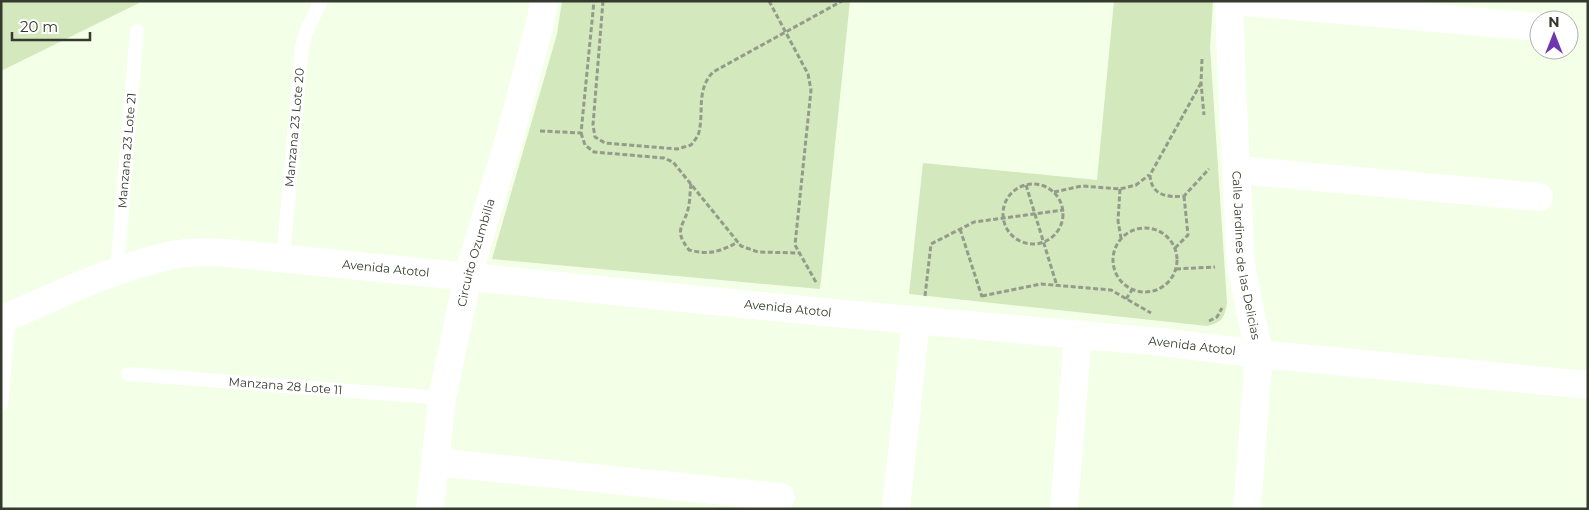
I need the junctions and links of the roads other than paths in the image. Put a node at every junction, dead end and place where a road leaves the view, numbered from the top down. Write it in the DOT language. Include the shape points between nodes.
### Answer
graph roads {
  1 [pos="321,1"];
  2 [pos="544,1"];
  3 [pos="1229,1"];
  4 [pos="1234,1"];
  5 [pos="1529,26"];
  6 [pos="137,32"];
  7 [pos="1237,170"];
  8 [pos="1539,197"];
  9 [pos="283,258"];
  10 [pos="117,270"];
  11 [pos="468,276"];
  12 [pos="5,318"];
  13 [pos="919,321"];
  14 [pos="1078,335"];
  15 [pos="1259,354"];
  16 [pos="128,374"];
  17 [pos="1588,385"];
  18 [pos="442,398"];
  19 [pos="1,406"];
  20 [pos="435,462"];
  21 [pos="781,497"];
  22 [pos="430,509"];
  23 [pos="896,509"];
  24 [pos="1064,509"];
  25 [pos="1247,509"];
  1 -- 9 [label="lane, Manzana 23 Lote 20" via="302,47"];
  2 -- 11 [label="street, Circuito Ozumbilla" via="512,129"];
  3 -- 7 [label="street, Calle Jardines de las Delicias"];
  4 -- 5 [label="street"];
  6 -- 10 [label="lane, Manzana 23 Lote 21"];
  7 -- 8 [label="street"];
  7 -- 15 [label="street, Calle Jardines de las Delicias" via="1242,265"];
  9 -- 10 [label="street, Avenida Atotol" via="205,252 179,254"];
  9 -- 11 [label="street, Avenida Atotol"];
  10 -- 12 [label="street, Avenida Atotol"];
  11 -- 13 [label="street, Avenida Atotol"];
  11 -- 18 [label="street, Circuito Ozumbilla"];
  12 -- 19 [label="lane"];
  13 -- 14 [label="street, Avenida Atotol"];
  13 -- 23 [label="street"];
  14 -- 15 [label="street, Avenida Atotol"];
  14 -- 24 [label="street"];
  15 -- 17 [label="street, Avenida Atotol"];
  15 -- 25 [label="street, Calle Jardines de las Delicias"];
  16 -- 18 [label="lane, Manzana 28 Lote 11"];
  18 -- 20 [label="street, Circuito Ozumbilla"];
  20 -- 21 [label="street"];
  20 -- 22 [label="street, Circuito Ozumbilla"];
}
